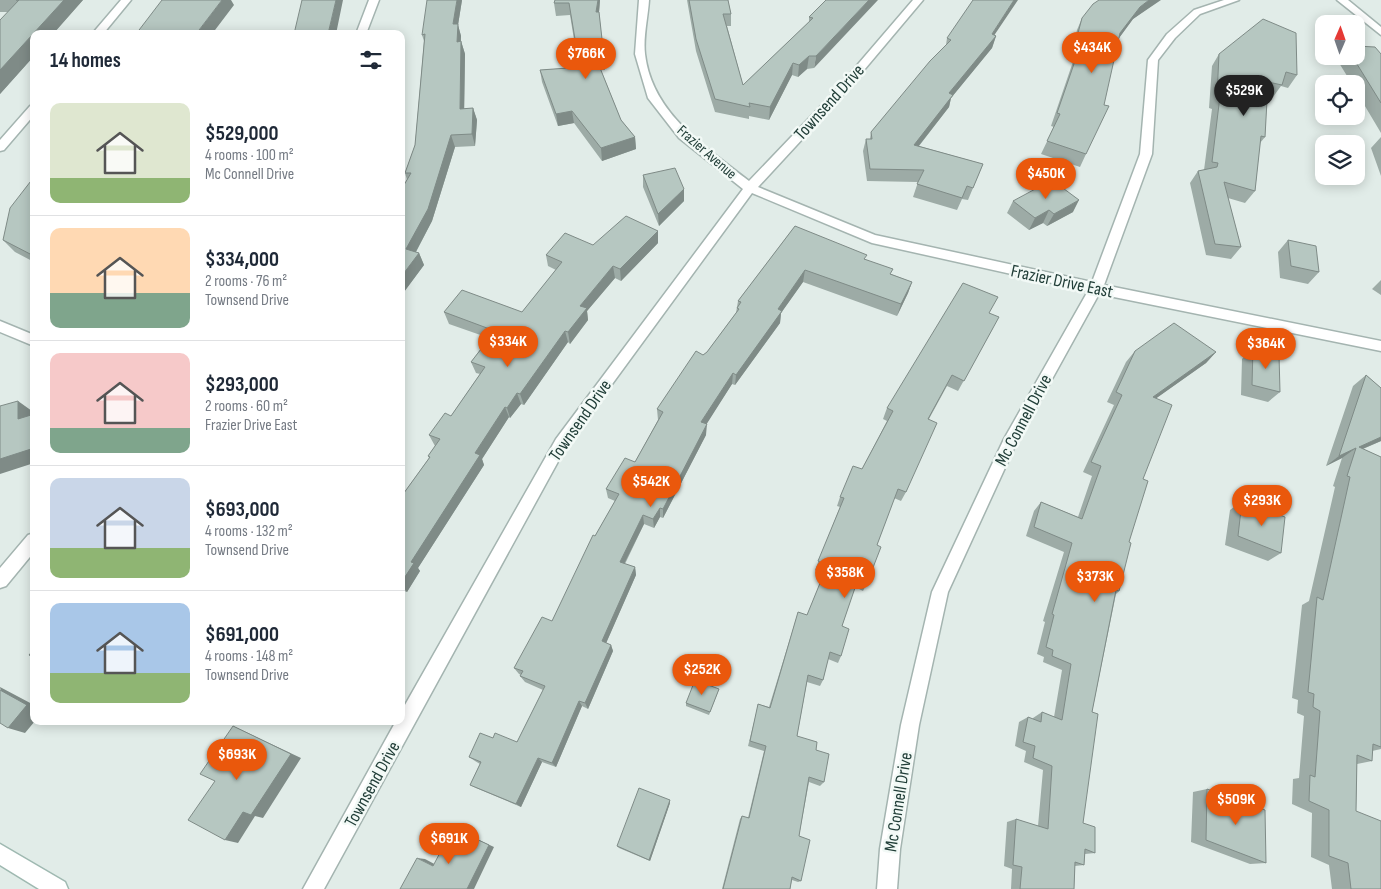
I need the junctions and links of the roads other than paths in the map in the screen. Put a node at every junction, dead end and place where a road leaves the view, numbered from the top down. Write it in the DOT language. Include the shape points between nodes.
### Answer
graph roads {
  1 [pos="126,0"];
  2 [pos="374,0"];
  3 [pos="644,0"];
  4 [pos="918,0"];
  5 [pos="1234,0"];
  6 [pos="1342,0"];
  7 [pos="100,30"];
  8 [pos="363,30"];
  9 [pos="1381,32"];
  10 [pos="30,113"];
  11 [pos="0,147"];
  12 [pos="750,188"];
  13 [pos="1096,288"];
  14 [pos="0,326"];
  15 [pos="30,340"];
  16 [pos="1381,346"];
  17 [pos="30,545"];
  18 [pos="0,580"];
  19 [pos="405,725"];
  20 [pos="405,725"];
  21 [pos="0,854"];
  22 [pos="58,889"];
  23 [pos="314,889"];
  24 [pos="887,889"];
  1 -- 7 [label="street"];
  2 -- 8 [label="street"];
  3 -- 12 [label="street, Frazier Avenue" via="640,54 653,98 683,135"];
  4 -- 12 [label="street, Townsend Drive" via="839,93"];
  5 -- 13 [label="street, Mc Connell Drive" via="1197,12 1171,36 1153,60 1146,154"];
  6 -- 9 [label="street"];
  10 -- 11 [label="street"];
  12 -- 13 [label="street, Frazier Drive East" via="872,239"];
  12 -- 20 [label="street, Townsend Drive" via="561,443"];
  13 -- 16 [label="street, Frazier Drive East"];
  13 -- 24 [label="street, Mc Connell Drive" via="1009,443 940,592 910,725 890,849"];
  14 -- 15 [label="street"];
  17 -- 18 [label="street"];
  19 -- 23 [label="street, Townsend Drive"];
  21 -- 22 [label="street"];
}
